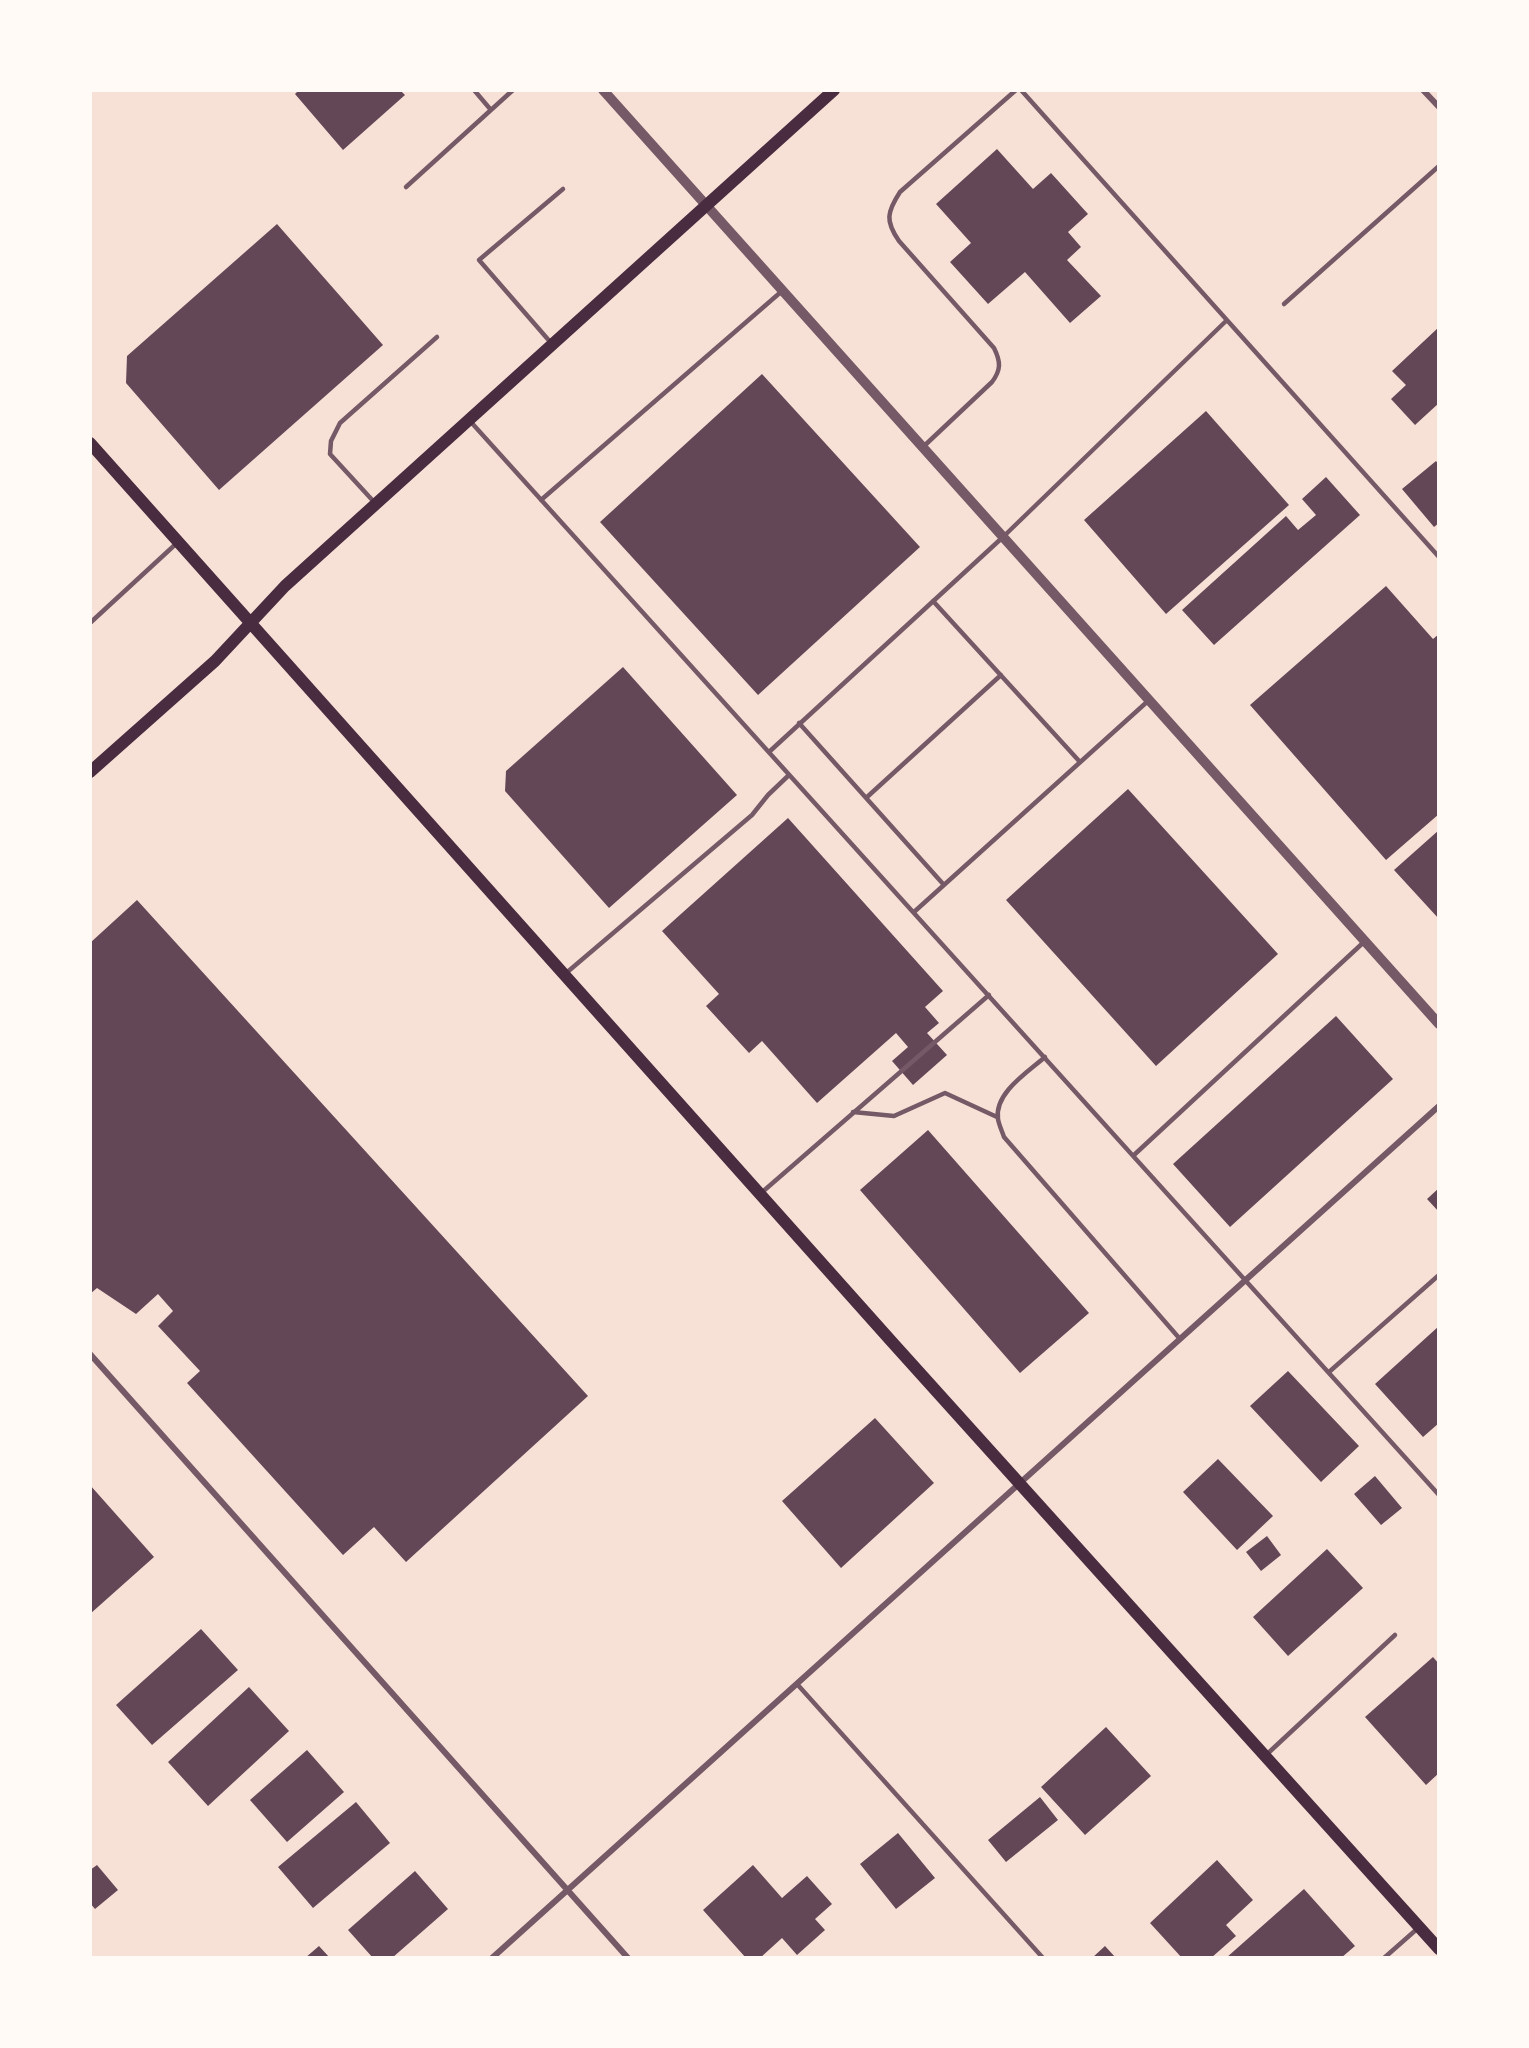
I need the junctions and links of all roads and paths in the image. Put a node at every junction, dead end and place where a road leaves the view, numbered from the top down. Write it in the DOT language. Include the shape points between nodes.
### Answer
graph roads {
  1 [pos="474,90"];
  2 [pos="513,90"];
  3 [pos="603,90"];
  4 [pos="834,90"];
  5 [pos="1016,90"];
  6 [pos="1021,90"];
  7 [pos="1424,90"];
  8 [pos="1439,107"];
  9 [pos="491,110"];
  10 [pos="1439,166"];
  11 [pos="406,187"];
  12 [pos="563,189"];
  13 [pos="706,206"];
  14 [pos="782,291"];
  15 [pos="1284,304"];
  16 [pos="1227,320"];
  17 [pos="437,337"];
  18 [pos="552,344"];
  19 [pos="469,419"];
  20 [pos="90,442"];
  21 [pos="923,447"];
  22 [pos="541,500"];
  23 [pos="375,503"];
  24 [pos="1003,537"];
  25 [pos="179,541"];
  26 [pos="1439,557"];
  27 [pos="933,601"];
  28 [pos="91,622"];
  29 [pos="251,622"];
  30 [pos="1001,675"];
  31 [pos="1149,700"];
  32 [pos="799,723"];
  33 [pos="769,752"];
  34 [pos="1080,762"];
  35 [pos="90,772"];
  36 [pos="789,775"];
  37 [pos="866,798"];
  38 [pos="944,885"];
  39 [pos="914,912"];
  40 [pos="1365,941"];
  41 [pos="565,974"];
  42 [pos="989,995"];
  43 [pos="1439,1024"];
  44 [pos="1045,1058"];
  45 [pos="1439,1106"];
  46 [pos="853,1112"];
  47 [pos="997,1117"];
  48 [pos="1134,1155"];
  49 [pos="760,1194"];
  50 [pos="1439,1275"];
  51 [pos="1246,1280"];
  52 [pos="1180,1339"];
  53 [pos="90,1354"];
  54 [pos="1329,1372"];
  55 [pos="1020,1483"];
  56 [pos="1439,1495"];
  57 [pos="1395,1635"];
  58 [pos="797,1684"];
  59 [pos="1265,1756"];
  60 [pos="568,1890"];
  61 [pos="1419,1927"];
  62 [pos="1439,1949"];
  63 [pos="492,1958"];
  64 [pos="628,1958"];
  65 [pos="1043,1958"];
  66 [pos="1384,1958"];
  1 -- 9 [label="lane"];
  2 -- 9 [label="lane"];
  3 -- 13 [label="street"];
  4 -- 13 [label="main road"];
  5 -- 21 [label="lane" via="900,192 892,204 891,230 994,348 1000,360 999,373 992,382"];
  6 -- 16 [label="lane"];
  7 -- 8 [label="street"];
  9 -- 11 [label="lane"];
  10 -- 15 [label="lane"];
  12 -- 18 [label="lane" via="479,260"];
  13 -- 14 [label="street"];
  13 -- 18 [label="main road"];
  14 -- 21 [label="street"];
  14 -- 22 [label="lane"];
  16 -- 24 [label="lane"];
  16 -- 26 [label="lane"];
  17 -- 23 [label="lane" via="340,423 331,441 330,454"];
  18 -- 19 [label="main road"];
  19 -- 22 [label="lane"];
  19 -- 23 [label="main road"];
  20 -- 25 [label="main road"];
  21 -- 24 [label="street"];
  22 -- 33 [label="lane"];
  23 -- 29 [label="main road"];
  24 -- 27 [label="lane"];
  24 -- 31 [label="street"];
  25 -- 28 [label="lane"];
  25 -- 29 [label="main road"];
  27 -- 30 [label="lane"];
  27 -- 32 [label="lane"];
  29 -- 35 [label="main road" via="215,661"];
  29 -- 41 [label="main road"];
  30 -- 34 [label="lane"];
  30 -- 37 [label="lane"];
  31 -- 34 [label="lane"];
  31 -- 40 [label="street"];
  32 -- 33 [label="lane"];
  32 -- 37 [label="lane"];
  33 -- 36 [label="lane"];
  34 -- 38 [label="lane"];
  36 -- 39 [label="lane"];
  36 -- 41 [label="lane" via="752,815"];
  37 -- 38 [label="lane"];
  38 -- 39 [label="lane"];
  39 -- 42 [label="lane"];
  40 -- 43 [label="street"];
  40 -- 48 [label="lane"];
  41 -- 49 [label="main road"];
  42 -- 44 [label="lane"];
  42 -- 46 [label="lane"];
  44 -- 47 [label="lane" via="1003,1096"];
  44 -- 48 [label="lane"];
  45 -- 51 [label="street"];
  46 -- 47 [label="lane" via="894,1116 945,1094"];
  46 -- 49 [label="lane"];
  47 -- 52 [label="lane" via="1004,1137"];
  48 -- 51 [label="lane"];
  49 -- 55 [label="main road"];
  50 -- 54 [label="lane"];
  51 -- 52 [label="street"];
  51 -- 54 [label="lane"];
  52 -- 55 [label="street"];
  53 -- 60 [label="street"];
  54 -- 56 [label="lane"];
  55 -- 58 [label="street"];
  55 -- 59 [label="main road"];
  57 -- 59 [label="lane"];
  58 -- 60 [label="street"];
  58 -- 65 [label="lane"];
  59 -- 61 [label="main road"];
  60 -- 63 [label="street"];
  60 -- 64 [label="street"];
  61 -- 62 [label="main road"];
  61 -- 66 [label="lane"];
}
